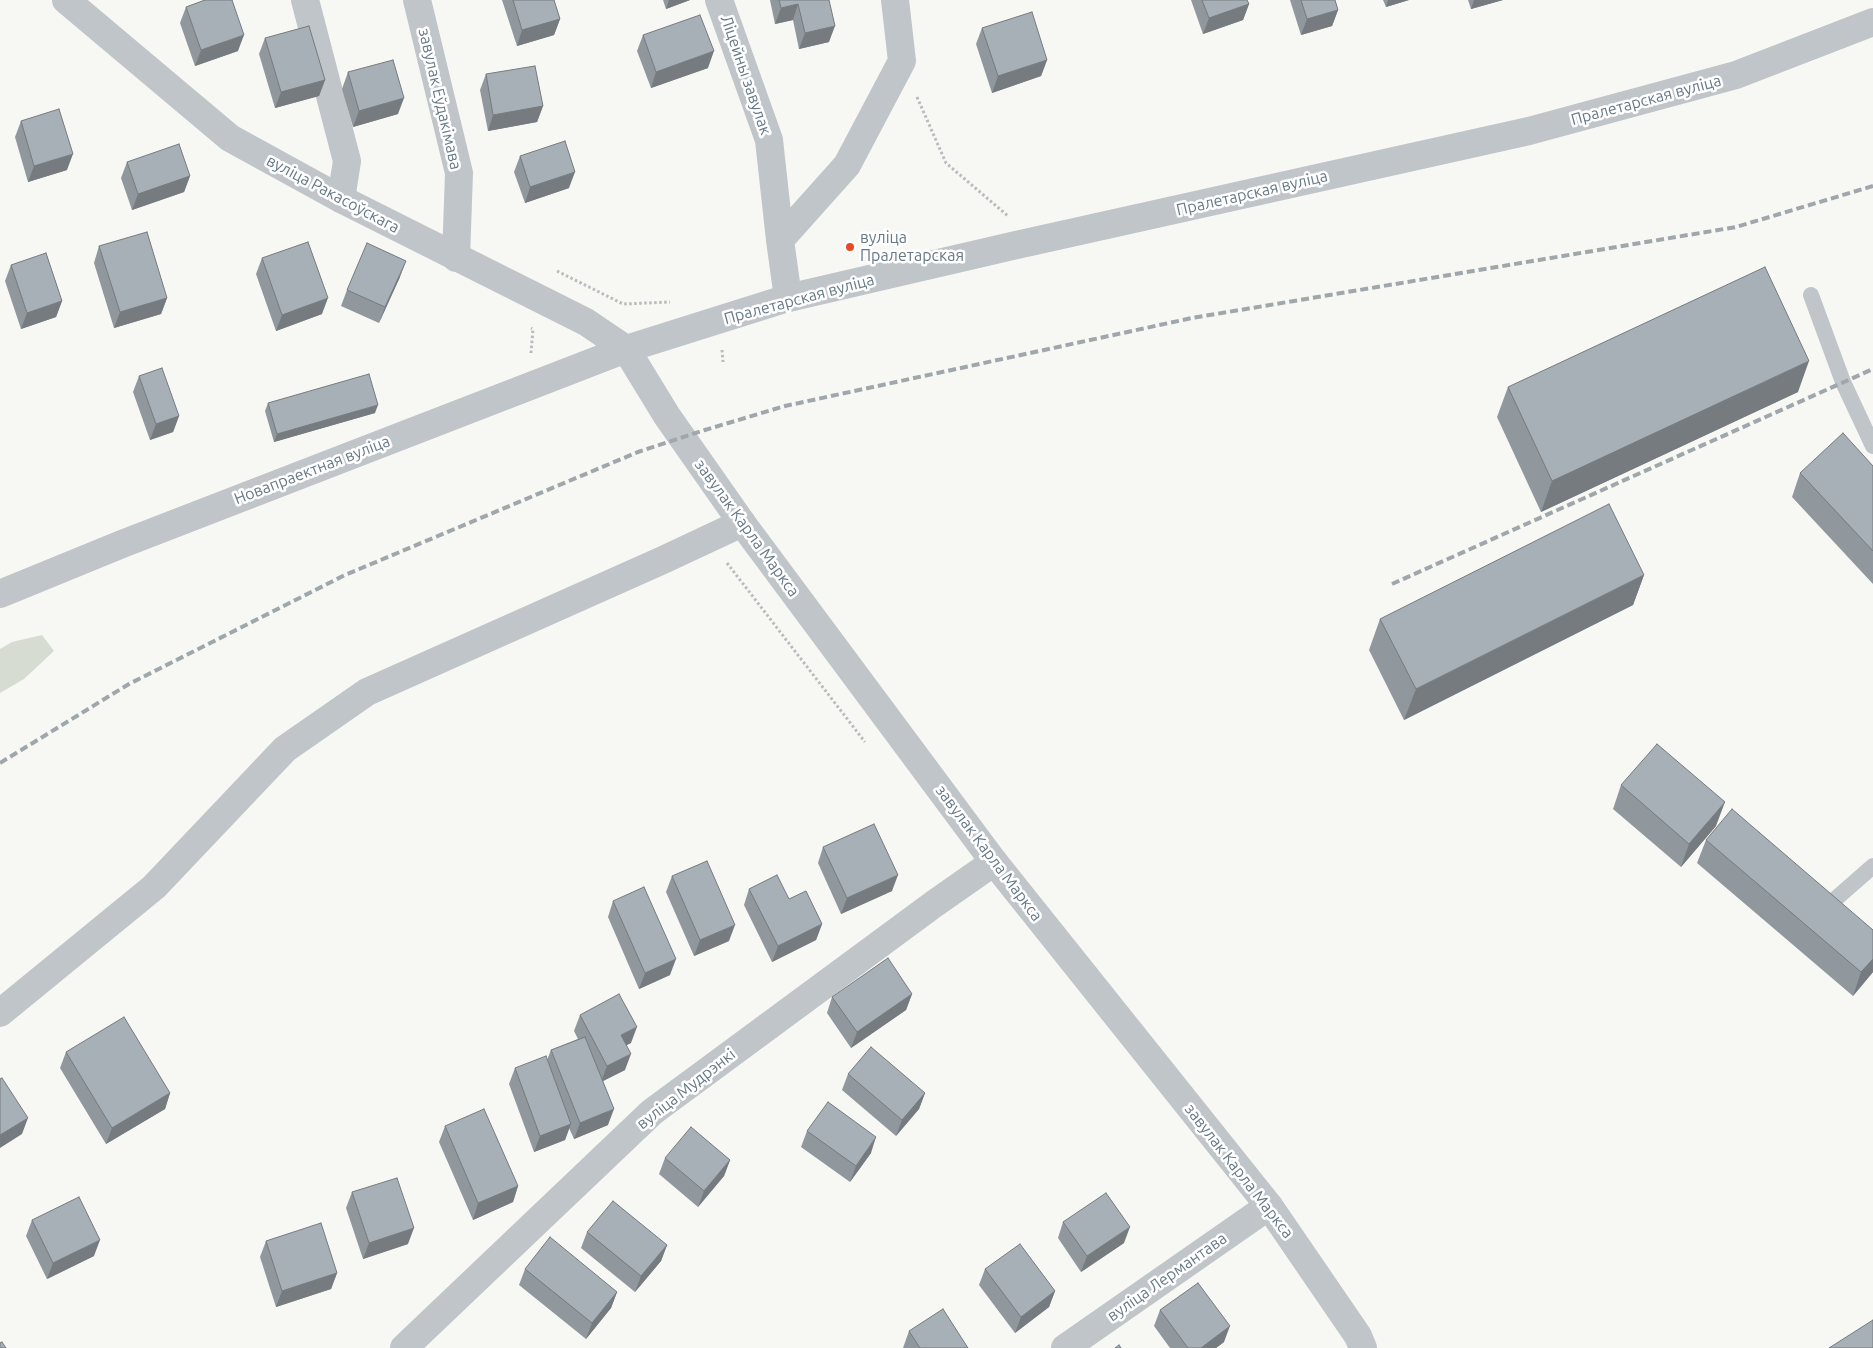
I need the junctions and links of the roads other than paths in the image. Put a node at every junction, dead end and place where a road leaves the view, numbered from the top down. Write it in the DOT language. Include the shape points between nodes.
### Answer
graph roads {
  1 [pos="66,0"];
  2 [pos="305,0"];
  3 [pos="417,0"];
  4 [pos="719,0"];
  5 [pos="895,0"];
  6 [pos="1873,22"];
  7 [pos="341,199"];
  8 [pos="780,240"];
  9 [pos="456,258"];
  10 [pos="1811,295"];
  11 [pos="788,298"];
  12 [pos="626,349"];
  13 [pos="1873,446"];
  14 [pos="742,523"];
  15 [pos="0,594"];
  16 [pos="994,862"];
  17 [pos="1873,866"];
  18 [pos="1832,902"];
  19 [pos="0,1013"];
  20 [pos="1269,1206"];
  21 [pos="404,1348"];
  22 [pos="1065,1348"];
  23 [pos="1363,1348"];
  1 -- 7 [label="street, вуліца Ракасоўскага" via="230,138"];
  2 -- 7 [label="street" via="347,161"];
  3 -- 9 [label="street, завулак Еўдакімава" via="459,172"];
  4 -- 8 [label="street, Ліцейны завулак" via="769,140"];
  5 -- 8 [label="street" via="902,61 846,165"];
  6 -- 11 [label="street, Пралетарская вуліца" via="1736,75 1528,131"];
  7 -- 9 [label="street, вуліца Ракасоўскага"];
  8 -- 11 [label="street"];
  9 -- 12 [label="street, вуліца Ракасоўскага" via="586,322"];
  10 -- 13 [label="lane" via="1843,382"];
  11 -- 12 [label="street, Пралетарская вуліца"];
  12 -- 14 [label="street, завулак Карла Маркса" via="667,416"];
  12 -- 15 [label="street, Новапраектная вуліца"];
  14 -- 16 [label="street, завулак Карла Маркса"];
  14 -- 19 [label="street" via="367,692 285,750 154,887"];
  16 -- 20 [label="street, завулак Карла Маркса"];
  16 -- 21 [label="street, вуліца Мудрэнкі" via="652,1112"];
  17 -- 18 [label="lane"];
  20 -- 22 [label="street, вуліца Лермантава"];
  20 -- 23 [label="street, завулак Карла Маркса"];
}
